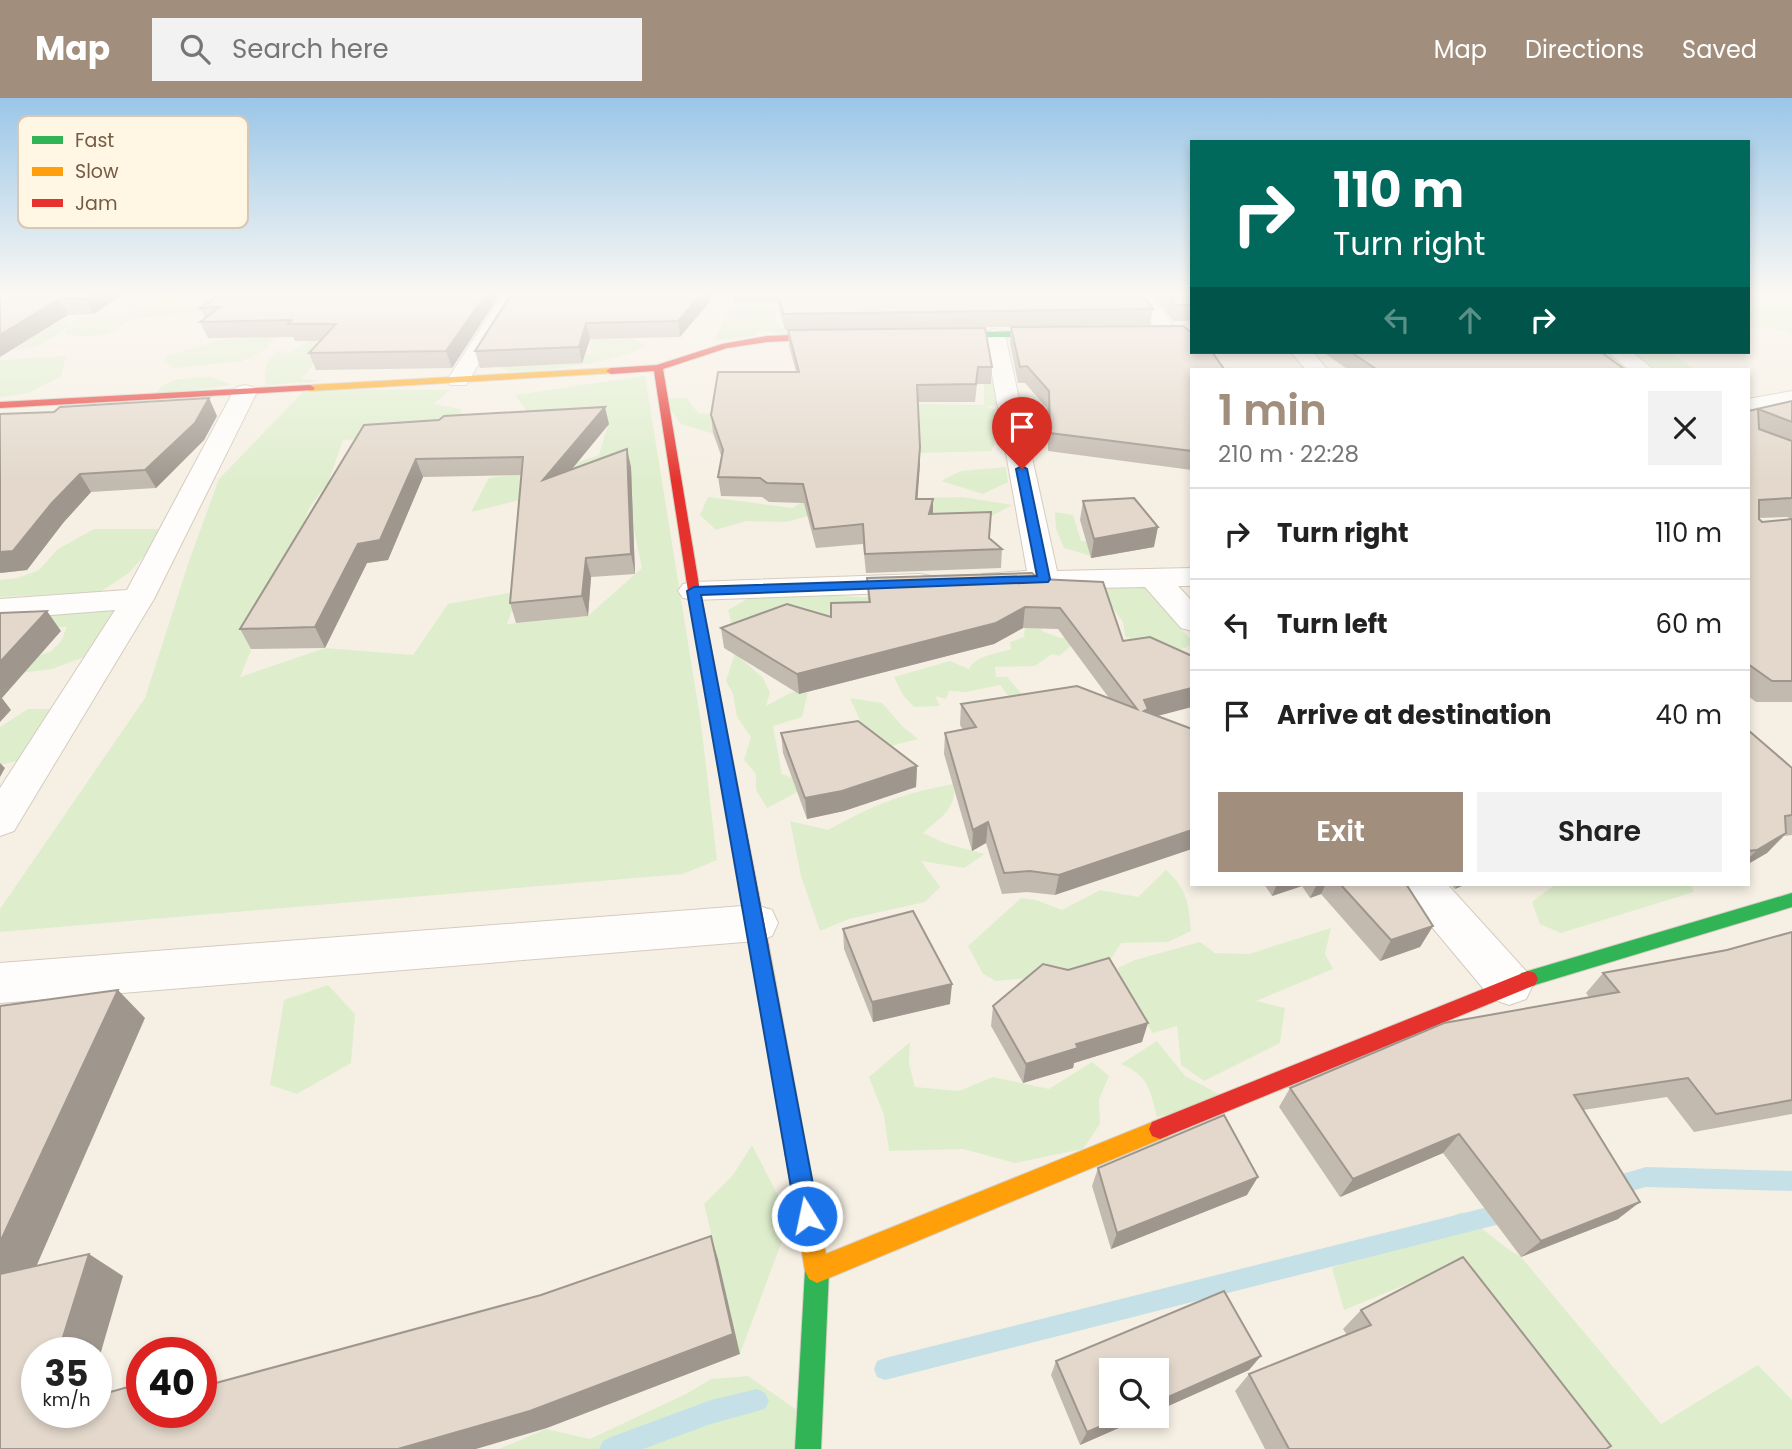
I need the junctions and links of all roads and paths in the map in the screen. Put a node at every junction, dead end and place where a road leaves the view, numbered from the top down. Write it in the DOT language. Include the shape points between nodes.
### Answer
graph roads {
  1 [pos="473,356"];
  2 [pos="694,356"];
  3 [pos="999,356"];
  4 [pos="1624,356"];
  5 [pos="658,368"];
  6 [pos="1641,368"];
  7 [pos="458,380"];
  8 [pos="245,393"];
  9 [pos="1792,398"];
  10 [pos="0,405"];
  11 [pos="1750,406"];
  12 [pos="1154,578"];
  13 [pos="1190,578"];
  14 [pos="1044,579"];
  15 [pos="694,591"];
  16 [pos="138,599"];
  17 [pos="0,609"];
  18 [pos="1190,619"];
  19 [pos="0,821"];
  20 [pos="1423,886"];
  21 [pos="1792,900"];
  22 [pos="756,922"];
  23 [pos="0,983"];
  24 [pos="1509,985"];
  25 [pos="817,1270"];
  26 [pos="807,1449"];
  1 -- 7 [label="street"];
  2 -- 5 [label="street"];
  3 -- 14 [label="street"];
  4 -- 6 [label="street"];
  5 -- 7 [label="street"];
  5 -- 15 [label="street"];
  7 -- 8 [label="street"];
  8 -- 10 [label="street"];
  8 -- 16 [label="street"];
  9 -- 11 [label="street"];
  12 -- 13 [label="street"];
  12 -- 14 [label="street"];
  12 -- 18 [label="street"];
  14 -- 15 [label="street"];
  15 -- 22 [label="street"];
  16 -- 17 [label="street"];
  16 -- 19 [label="street"];
  20 -- 24 [label="street"];
  21 -- 24 [label="street"];
  22 -- 23 [label="street"];
  22 -- 25 [label="street"];
  24 -- 25 [label="street"];
  25 -- 26 [label="street"];
}
